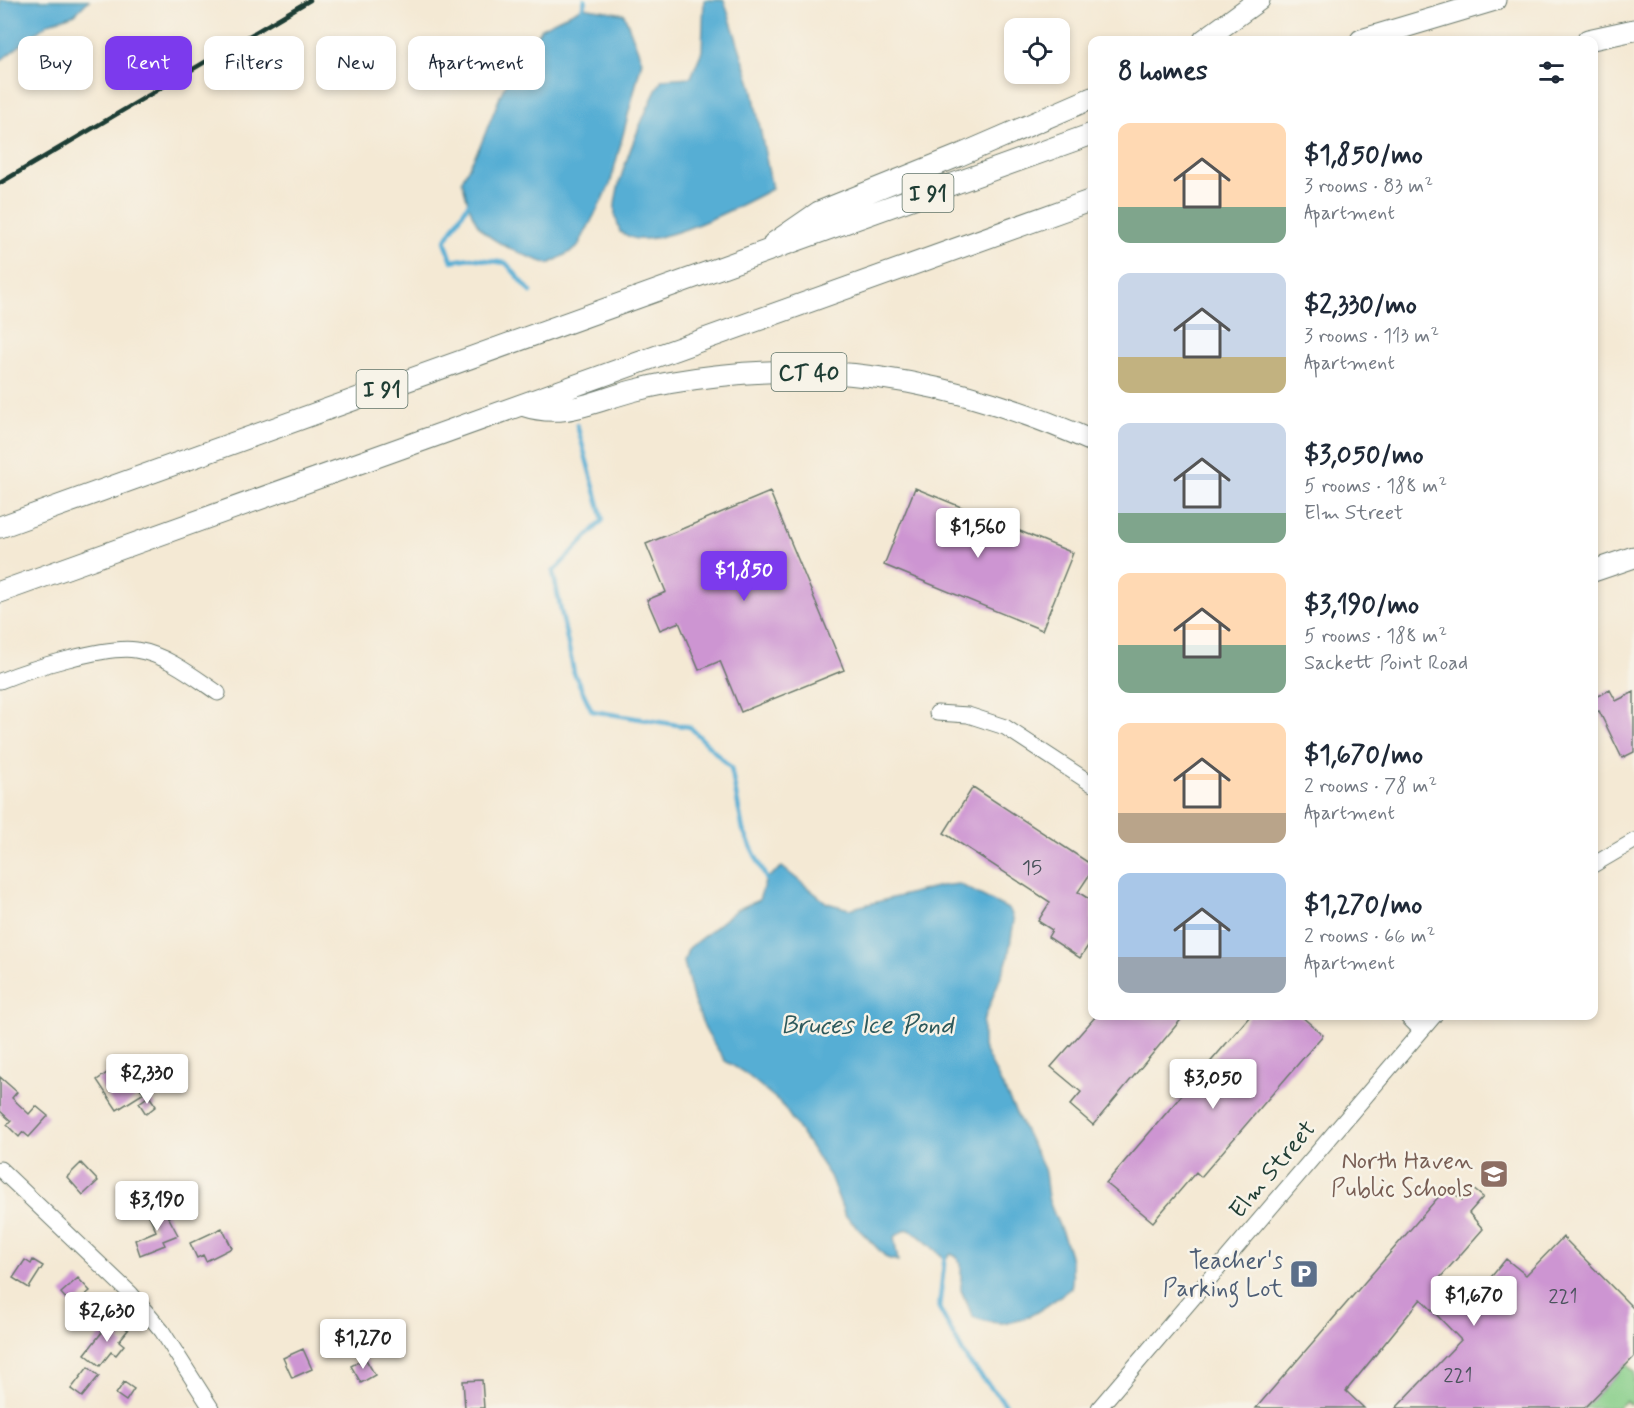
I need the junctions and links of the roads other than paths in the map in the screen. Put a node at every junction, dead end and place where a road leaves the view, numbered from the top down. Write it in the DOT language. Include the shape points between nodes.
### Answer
graph roads {
  1 [pos="1259,0"];
  2 [pos="1495,0"];
  3 [pos="1634,30"];
  4 [pos="1210,36"];
  5 [pos="1374,36"];
  6 [pos="1598,38"];
  7 [pos="1088,100"];
  8 [pos="1088,135"];
  9 [pos="1088,202"];
  10 [pos="764,252"];
  11 [pos="522,405"];
  12 [pos="1088,439"];
  13 [pos="0,527"];
  14 [pos="1634,557"];
  15 [pos="1598,569"];
  16 [pos="0,592"];
  17 [pos="0,681"];
  18 [pos="218,693"];
  19 [pos="937,713"];
  20 [pos="1088,781"];
  21 [pos="1634,840"];
  22 [pos="1598,862"];
  23 [pos="1411,1020"];
  24 [pos="1430,1020"];
  25 [pos="1421,1030"];
  26 [pos="0,1169"];
  27 [pos="211,1408"];
  28 [pos="1099,1408"];
  1 -- 4 [label="highway"];
  2 -- 5 [label="highway"];
  3 -- 6 [label="highway"];
  7 -- 10 [label="highway" via="819,212 794,226"];
  8 -- 10 [label="highway, I 91"];
  9 -- 11 [label="highway, I 91"];
  10 -- 13 [label="highway, I 91"];
  11 -- 12 [label="highway, CT 40" via="545,412 563,412 632,391 691,380 766,372 831,372 969,394"];
  11 -- 16 [label="highway, I 91"];
  14 -- 15 [label="highway"];
  17 -- 18 [label="street" via="57,663 135,650 176,664"];
  19 -- 20 [label="street" via="968,715 1005,727"];
  21 -- 22 [label="street"];
  23 -- 25 [label="street"];
  24 -- 25 [label="street, Elm Street"];
  25 -- 28 [label="street, Elm Street"];
  26 -- 27 [label="street" via="131,1294 162,1331"];
}
